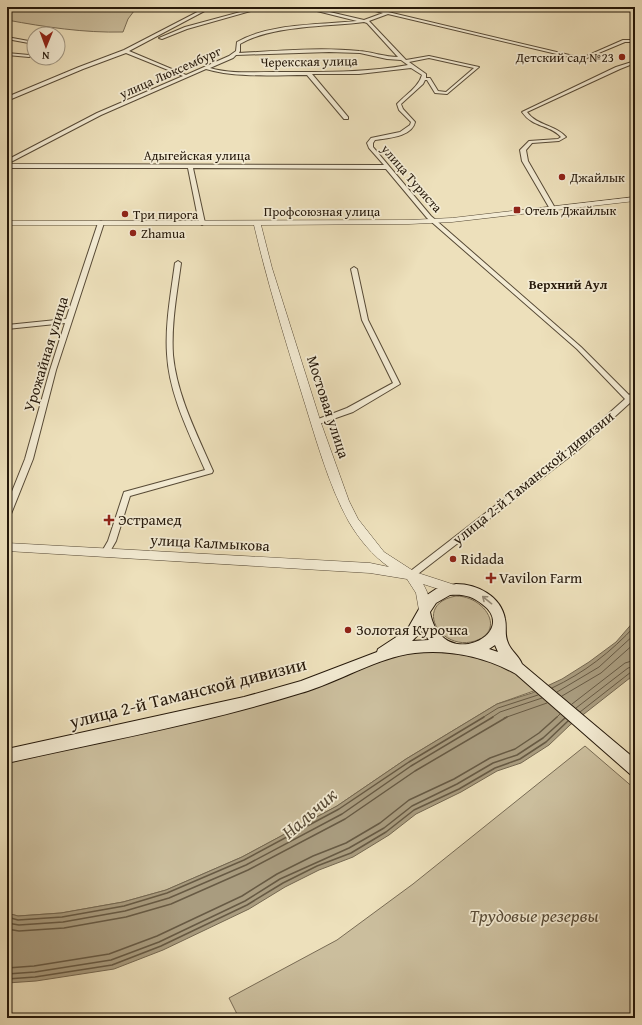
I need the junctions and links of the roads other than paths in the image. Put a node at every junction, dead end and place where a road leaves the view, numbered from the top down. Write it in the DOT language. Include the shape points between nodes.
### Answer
graph roads {
  1 [pos="210,7"];
  2 [pos="263,7"];
  3 [pos="303,7"];
  4 [pos="362,7"];
  5 [pos="387,13"];
  6 [pos="365,21"];
  7 [pos="7,38"];
  8 [pos="635,41"];
  9 [pos="26,42"];
  10 [pos="126,51"];
  11 [pos="133,52"];
  12 [pos="7,54"];
  13 [pos="236,54"];
  14 [pos="26,56"];
  15 [pos="404,60"];
  16 [pos="635,62"];
  17 [pos="413,66"];
  18 [pos="206,68"];
  19 [pos="308,73"];
  20 [pos="186,76"];
  21 [pos="424,78"];
  22 [pos="7,99"];
  23 [pos="346,118"];
  24 [pos="7,162"];
  25 [pos="7,166"];
  26 [pos="190,166"];
  27 [pos="387,167"];
  28 [pos="635,199"];
  29 [pos="552,208"];
  30 [pos="434,221"];
  31 [pos="7,223"];
  32 [pos="101,223"];
  33 [pos="202,223"];
  34 [pos="257,223"];
  35 [pos="178,263"];
  36 [pos="354,269"];
  37 [pos="70,321"];
  38 [pos="7,326"];
  39 [pos="632,396"];
  40 [pos="316,422"];
  41 [pos="7,514"];
  42 [pos="7,547"];
  43 [pos="105,553"];
  44 [pos="411,575"];
  45 [pos="454,589"];
  46 [pos="424,612"];
  47 [pos="498,632"];
  48 [pos="449,648"];
  49 [pos="470,650"];
  50 [pos="375,658"];
  51 [pos="525,674"];
  52 [pos="7,756"];
  53 [pos="635,769"];
  1 -- 10 [label="street"];
  2 -- 11 [label="street" via="176,31"];
  3 -- 6 [label="street"];
  4 -- 5 [label="street"];
  5 -- 6 [label="street, улица Люксембург"];
  5 -- 8 [label="street" via="582,59 624,41"];
  6 -- 13 [label="street, улица Люксембург" via="251,36 238,43"];
  6 -- 15 [label="street"];
  7 -- 9 [label="street"];
  10 -- 11 [label="street"];
  10 -- 22 [label="street"];
  11 -- 20 [label="street"];
  12 -- 14 [label="street"];
  13 -- 15 [label="street" via="334,51 360,52"];
  13 -- 18 [label="street, улица Люксембург"];
  15 -- 17 [label="street"];
  15 -- 21 [label="street" via="429,57 477,67 445,93 437,92"];
  16 -- 29 [label="street" via="524,112 535,123 560,132 564,137 560,140 531,142 523,150 525,161"];
  17 -- 19 [label="street, Черекская улица" via="389,70"];
  17 -- 21 [label="street"];
  18 -- 19 [label="street, Черекская улица" via="236,73"];
  18 -- 20 [label="street, улица Люксембург"];
  19 -- 23 [label="street"];
  20 -- 24 [label="street, улица Люксембург" via="95,116"];
  21 -- 27 [label="street, улица Туриста" via="400,103 400,108 413,122 410,128 402,133 371,141 371,147"];
  25 -- 26 [label="street, Адыгейская улица"];
  26 -- 27 [label="street, Адыгейская улица"];
  26 -- 33 [label="street"];
  27 -- 30 [label="street, улица Туриста"];
  28 -- 29 [label="street, Профсоюзная улица"];
  29 -- 30 [label="street, Профсоюзная улица"];
  30 -- 34 [label="street, Профсоюзная улица"];
  30 -- 39 [label="street, улица Туриста"];
  31 -- 32 [label="street, Профсоюзная улица"];
  32 -- 33 [label="street, Профсоюзная улица"];
  32 -- 37 [label="street, Урожайная улица"];
  33 -- 34 [label="street, Профсоюзная улица"];
  34 -- 40 [label="street, Мостовая улица" via="268,268"];
  35 -- 43 [label="street" via="171,318 170,355 184,409 209,471 127,494 112,541"];
  36 -- 40 [label="street" via="365,320 397,384 350,410"];
  37 -- 38 [label="street"];
  37 -- 41 [label="street, Урожайная улица" via="53,370 29,459"];
  39 -- 44 [label="street, улица 2-й Таманской дивизии" via="574,449"];
  40 -- 44 [label="street, Мостовая улица" via="344,501 354,521 380,555"];
  42 -- 43 [label="street, улица Калмыкова"];
  43 -- 44 [label="street, улица Калмыкова" via="370,568"];
  44 -- 45 [label="street"];
  44 -- 46 [label="street" via="422,592"];
  45 -- 46 [label="main road" via="434,596"];
  47 -- 45 [label="main road, one-way" via="500,622 493,605 476,592"];
  46 -- 48 [label="main road" via="424,622 429,632"];
  46 -- 50 [label="main road" via="414,632"];
  47 -- 49 [label="main road" via="488,644"];
  47 -- 51 [label="main road" via="502,646"];
  48 -- 49 [label="main road"];
  48 -- 50 [label="main road" via="414,647"];
  49 -- 51 [label="main road" via="500,658"];
  50 -- 52 [label="main road, улица 2-й Таманской дивизии" via="302,687 251,701"];
  51 -- 53 [label="main road"];
}
